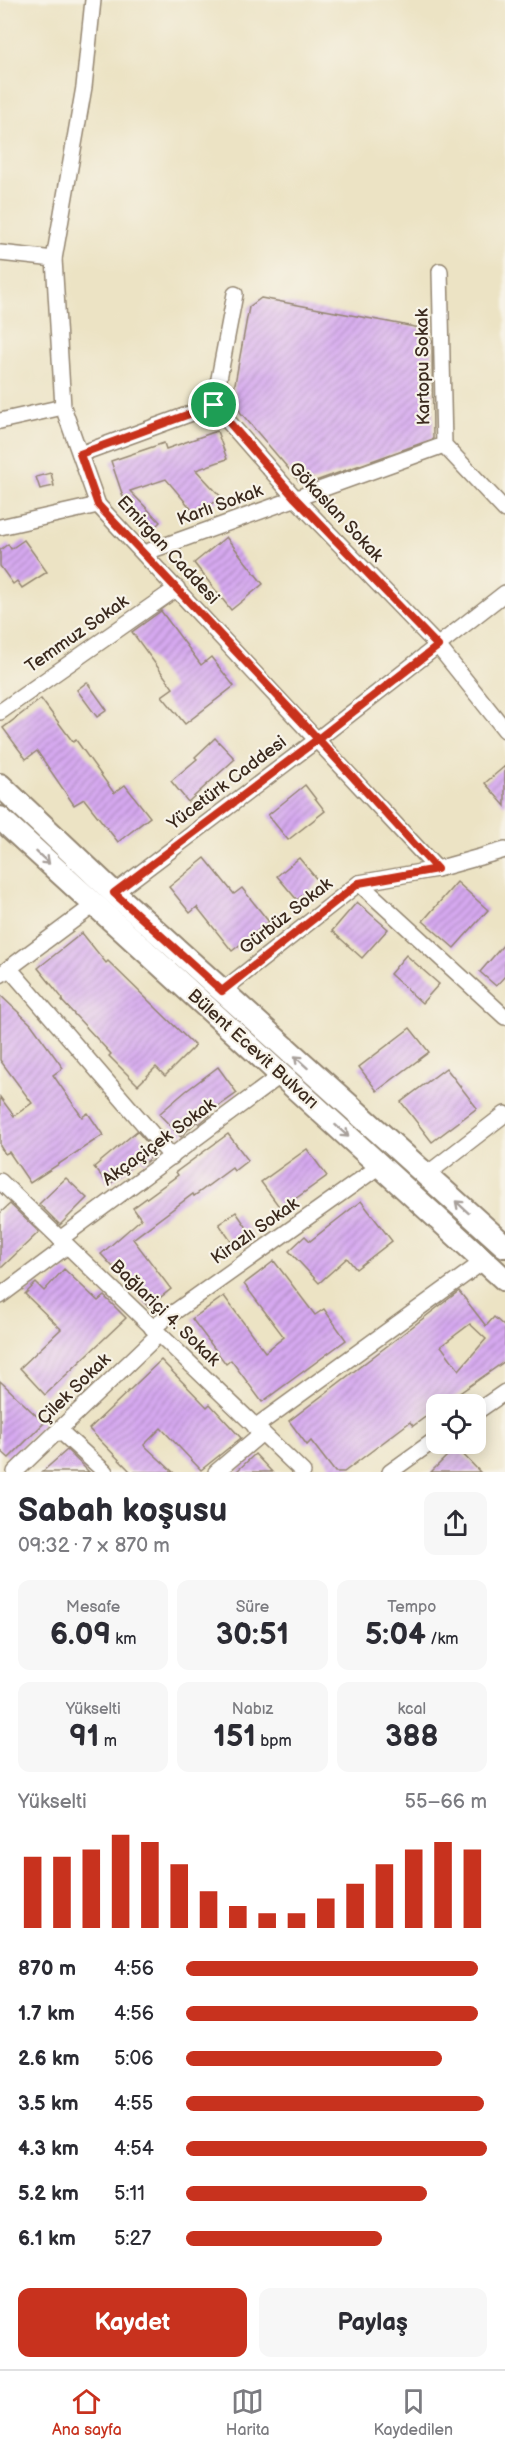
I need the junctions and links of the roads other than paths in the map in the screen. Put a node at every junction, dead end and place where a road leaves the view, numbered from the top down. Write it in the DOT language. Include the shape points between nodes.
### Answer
graph roads {
  1 [pos="93,0"];
  2 [pos="0,254"];
  3 [pos="54,259"];
  4 [pos="441,272"];
  5 [pos="235,294"];
  6 [pos="214,405"];
  7 [pos="63,407"];
  8 [pos="0,421"];
  9 [pos="444,445"];
  10 [pos="80,454"];
  11 [pos="295,498"];
  12 [pos="98,505"];
  13 [pos="505,510"];
  14 [pos="0,527"];
  15 [pos="144,553"];
  16 [pos="177,588"];
  17 [pos="505,593"];
  18 [pos="438,646"];
  19 [pos="0,712"];
  20 [pos="505,730"];
  21 [pos="318,739"];
  22 [pos="0,785"];
  23 [pos="0,818"];
  24 [pos="505,850"];
  25 [pos="437,869"];
  26 [pos="359,883"];
  27 [pos="114,893"];
  28 [pos="94,905"];
  29 [pos="4,972"];
  30 [pos="222,991"];
  31 [pos="505,1017"];
  32 [pos="281,1075"];
  33 [pos="505,1114"];
  34 [pos="172,1157"];
  35 [pos="381,1166"];
  36 [pos="426,1175"];
  37 [pos="0,1181"];
  38 [pos="64,1243"];
  39 [pos="505,1246"];
  40 [pos="484,1261"];
  41 [pos="505,1280"];
  42 [pos="0,1296"];
  43 [pos="156,1331"];
  44 [pos="505,1392"];
  45 [pos="486,1405"];
  46 [pos="59,1430"];
  47 [pos="259,1430"];
  48 [pos="426,1446"];
  49 [pos="15,1472"];
  50 [pos="105,1472"];
  51 [pos="216,1472"];
  52 [pos="303,1472"];
  53 [pos="390,1472"];
  1 -- 3 [label="street, Emirgan Caddesi" via="84,87"];
  2 -- 3 [label="street"];
  3 -- 7 [label="street, Emirgan Caddesi"];
  4 -- 9 [label="street, Kartopu Sokak"];
  5 -- 6 [label="street"];
  6 -- 10 [label="street"];
  6 -- 11 [label="street, Gökaslan Sokak"];
  7 -- 8 [label="street"];
  7 -- 10 [label="street, Emirgan Caddesi"];
  9 -- 11 [label="street, Karlı Sokak"];
  9 -- 13 [label="street, Kartopu Sokak"];
  10 -- 12 [label="street, Emirgan Caddesi"];
  11 -- 15 [label="street, Karlı Sokak"];
  11 -- 18 [label="street, Gökaslan Sokak"];
  12 -- 14 [label="street"];
  12 -- 15 [label="street, Emirgan Caddesi"];
  15 -- 16 [label="street, Emirgan Caddesi"];
  16 -- 19 [label="street, Temmuz Sokak"];
  16 -- 21 [label="street, Emirgan Caddesi"];
  17 -- 18 [label="street, Yücetürk Caddesi"];
  18 -- 20 [label="street, Gökaslan Sokak"];
  18 -- 21 [label="street, Yücetürk Caddesi"];
  21 -- 25 [label="street, Emirgan Caddesi"];
  21 -- 27 [label="street, Yücetürk Caddesi"];
  22 -- 27 [label="main road, Bülent Ecevit Bulvarı"];
  23 -- 28 [label="main road, Bülent Ecevit Bulvarı, one-way"];
  24 -- 25 [label="street"];
  25 -- 26 [label="street"];
  26 -- 30 [label="street, Gürbüz Sokak"];
  26 -- 31 [label="street, Gürbüz Sokak"];
  27 -- 30 [label="main road, Bülent Ecevit Bulvarı"];
  28 -- 29 [label="street"];
  28 -- 32 [label="main road, Bülent Ecevit Bulvarı"];
  29 -- 34 [label="street"];
  36 -- 30 [label="main road, Bülent Ecevit Bulvarı, one-way"];
  32 -- 34 [label="street, Akçaçiçek Sokak"];
  32 -- 35 [label="main road, Bülent Ecevit Bulvarı, one-way"];
  33 -- 36 [label="street"];
  34 -- 38 [label="street, Akçaçiçek Sokak"];
  35 -- 40 [label="main road, Bülent Ecevit Bulvarı"];
  35 -- 43 [label="street, Kirazlı Sokak"];
  39 -- 36 [label="main road, Bülent Ecevit Bulvarı, one-way"];
  37 -- 38 [label="street, Bağlariçi 4. Sokak"];
  38 -- 42 [label="street, Akçaçiçek Sokak"];
  38 -- 43 [label="street, Bağlariçi 4. Sokak"];
  40 -- 41 [label="main road, Bülent Ecevit Bulvarı"];
  40 -- 47 [label="street"];
  43 -- 46 [label="street, Çilek Sokak"];
  43 -- 47 [label="street, Bağlariçi 4. Sokak"];
  44 -- 45 [label="street"];
  46 -- 49 [label="street, Çilek Sokak"];
  46 -- 50 [label="street"];
  47 -- 51 [label="street"];
  47 -- 52 [label="street, Bağlariçi 4. Sokak"];
  48 -- 53 [label="street"];
}
